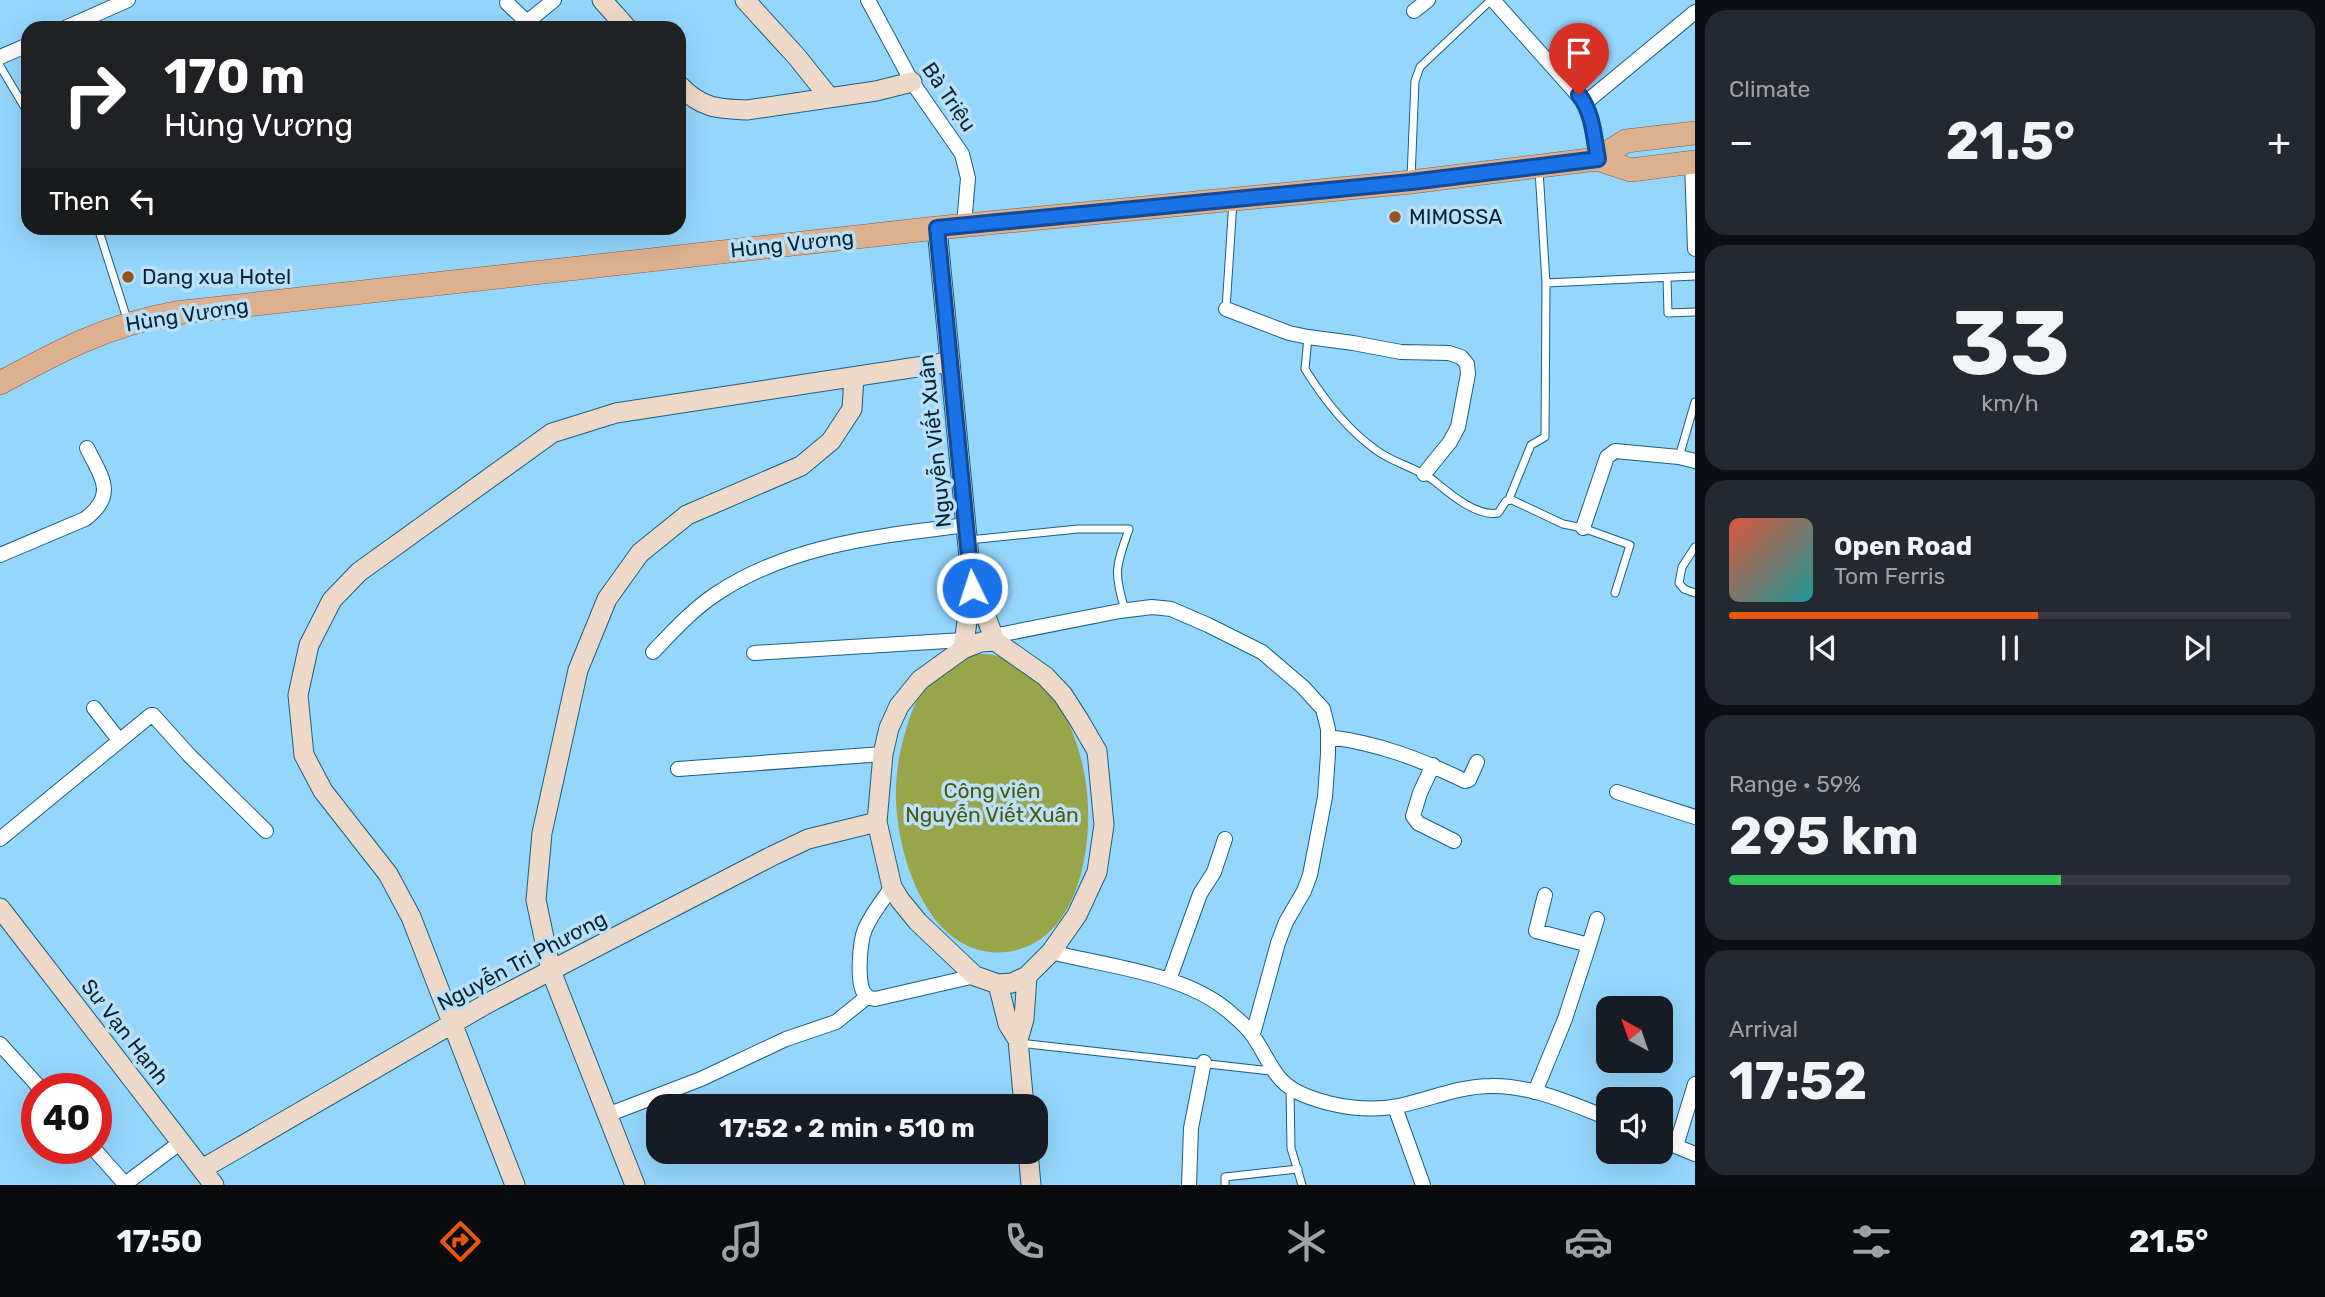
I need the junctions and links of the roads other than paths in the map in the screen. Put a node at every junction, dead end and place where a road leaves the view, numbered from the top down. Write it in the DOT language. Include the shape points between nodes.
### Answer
graph roads {
  1 [pos="128,0"];
  2 [pos="554,0"];
  3 [pos="602,0"];
  4 [pos="746,0"];
  5 [pos="868,0"];
  6 [pos="1428,0"];
  7 [pos="1496,1"];
  8 [pos="507,3"];
  9 [pos="1414,11"];
  10 [pos="1695,12"];
  11 [pos="81,21"];
  12 [pos="526,21"];
  13 [pos="534,21"];
  14 [pos="621,21"];
  15 [pos="21,48"];
  16 [pos="0,57"];
  17 [pos="0,66"];
  18 [pos="912,82"];
  19 [pos="686,93"];
  20 [pos="829,97"];
  21 [pos="21,101"];
  22 [pos="1585,103"];
  23 [pos="1695,134"];
  24 [pos="1598,159"];
  25 [pos="1693,162"];
  26 [pos="1539,167"];
  27 [pos="1411,182"];
  28 [pos="1233,199"];
  29 [pos="964,225"];
  30 [pos="937,228"];
  31 [pos="100,235"];
  32 [pos="1695,249"];
  33 [pos="1695,276"];
  34 [pos="1667,278"];
  35 [pos="1546,284"];
  36 [pos="1226,309"];
  37 [pos="1695,312"];
  38 [pos="128,323"];
  39 [pos="1308,337"];
  40 [pos="950,362"];
  41 [pos="854,376"];
  42 [pos="0,383"];
  43 [pos="1695,402"];
  44 [pos="87,448"];
  45 [pos="1679,457"];
  46 [pos="1695,461"];
  47 [pos="1424,474"];
  48 [pos="1509,499"];
  49 [pos="1583,528"];
  50 [pos="967,532"];
  51 [pos="1695,547"];
  52 [pos="0,555"];
  53 [pos="972,588"];
  54 [pos="1615,593"];
  55 [pos="1695,593"];
  56 [pos="1125,610"];
  57 [pos="994,639"];
  58 [pos="963,644"];
  59 [pos="653,652"];
  60 [pos="754,653"];
  61 [pos="94,708"];
  62 [pos="1328,737"];
  63 [pos="119,740"];
  64 [pos="883,754"];
  65 [pos="1477,762"];
  66 [pos="1433,765"];
  67 [pos="678,769"];
  68 [pos="1617,792"];
  69 [pos="1695,817"];
  70 [pos="877,822"];
  71 [pos="266,831"];
  72 [pos="0,839"];
  73 [pos="1225,839"];
  74 [pos="1454,841"];
  75 [pos="892,887"];
  76 [pos="1545,895"];
  77 [pos="0,908"];
  78 [pos="1597,919"];
  79 [pos="1589,946"];
  80 [pos="1051,953"];
  81 [pos="551,971"];
  82 [pos="975,976"];
  83 [pos="1027,976"];
  84 [pos="1169,980"];
  85 [pos="998,984"];
  86 [pos="867,997"];
  87 [pos="451,1024"];
  88 [pos="1253,1034"];
  89 [pos="1018,1042"];
  90 [pos="0,1044"];
  91 [pos="1204,1062"];
  92 [pos="1272,1071"];
  93 [pos="26,1073"];
  94 [pos="1695,1084"];
  95 [pos="1290,1087"];
  96 [pos="1535,1092"];
  97 [pos="1023,1094"];
  98 [pos="1395,1107"];
  99 [pos="1596,1114"];
  100 [pos="607,1115"];
  101 [pos="181,1142"];
  102 [pos="1673,1145"];
  103 [pos="1676,1146"];
  104 [pos="1695,1154"];
  105 [pos="107,1164"];
  106 [pos="1029,1164"];
  107 [pos="202,1169"];
  108 [pos="1298,1169"];
  109 [pos="214,1185"];
  110 [pos="515,1185"];
  111 [pos="635,1185"];
  112 [pos="1031,1185"];
  113 [pos="1189,1185"];
  114 [pos="1225,1185"];
  115 [pos="1302,1185"];
  116 [pos="1423,1185"];
  1 -- 11 [label="street"];
  2 -- 13 [label="street"];
  3 -- 14 [label="street"];
  4 -- 20 [label="street"];
  5 -- 18 [label="street, Bà Triệu"];
  6 -- 9 [label="street"];
  7 -- 22 [label="street"];
  7 -- 27 [label="lane" via="1420,67 1415,81"];
  8 -- 12 [label="street"];
  10 -- 22 [label="street"];
  15 -- 16 [label="street"];
  17 -- 21 [label="lane"];
  18 -- 20 [label="street"];
  18 -- 29 [label="street, Bà Triệu" via="962,154 968,178"];
  19 -- 20 [label="street" via="701,104 747,110"];
  22 -- 24 [label="street"];
  23 -- 24 [label="main road, Hùng Vương" via="1626,141"];
  24 -- 25 [label="main road, Hùng Vương" via="1631,170"];
  24 -- 26 [label="main road, Hùng Vương"];
  25 -- 32 [label="street"];
  26 -- 27 [label="main road, Hùng Vương"];
  26 -- 35 [label="lane"];
  27 -- 28 [label="main road, Hùng Vương"];
  28 -- 29 [label="main road, Hùng Vương"];
  28 -- 36 [label="lane"];
  29 -- 30 [label="main road, Hùng Vương"];
  30 -- 38 [label="main road, Hùng Vương" via="186,312"];
  30 -- 40 [label="street, Nguyễn Viết Xuân"];
  31 -- 38 [label="lane"];
  33 -- 34 [label="lane"];
  34 -- 35 [label="lane"];
  34 -- 37 [label="lane" via="1668,313"];
  35 -- 48 [label="lane" via="1545,437 1531,445"];
  36 -- 39 [label="street"];
  38 -- 42 [label="main road, Hùng Vương" via="62,349"];
  39 -- 47 [label="lane" via="1305,369 1345,421 1374,450"];
  39 -- 47 [label="street" via="1401,352 1449,353 1467,364 1458,428"];
  40 -- 41 [label="street"];
  40 -- 50 [label="street, Nguyễn Viết Xuân"];
  41 -- 81 [label="street" via="852,409 831,441 801,466 687,514 640,552 607,598 578,670 542,832 536,900"];
  41 -- 87 [label="street" via="616,413 552,433 359,572 332,600 309,645 298,695 304,755 323,791 388,874 411,917"];
  43 -- 45 [label="lane"];
  44 -- 52 [label="street" via="105,484 104,500 96,510"];
  45 -- 46 [label="street"];
  45 -- 49 [label="street" via="1615,451 1608,457"];
  47 -- 48 [label="lane" via="1458,500 1490,514 1498,513"];
  48 -- 49 [label="lane" via="1563,524"];
  49 -- 54 [label="lane" via="1630,545"];
  50 -- 53 [label="street, Nguyễn Viết Xuân"];
  50 -- 56 [label="lane" via="1129,529 1116,567"];
  50 -- 59 [label="street" via="848,541 756,571 704,602"];
  51 -- 55 [label="lane" via="1682,567 1679,583"];
  53 -- 57 [label="street"];
  53 -- 58 [label="street, Nguyễn Viết Xuân"];
  56 -- 57 [label="street"];
  56 -- 62 [label="street" via="1171,609 1262,652 1316,700 1326,716"];
  57 -- 58 [label="street"];
  57 -- 80 [label="street" via="1063,695 1097,751 1104,825 1097,872 1077,915"];
  58 -- 60 [label="street"];
  58 -- 64 [label="street" via="920,680 899,706"];
  61 -- 63 [label="street"];
  62 -- 66 [label="street" via="1383,747"];
  62 -- 88 [label="street" via="1325,797 1310,875 1286,922"];
  63 -- 71 [label="street" via="153,715"];
  63 -- 72 [label="street"];
  64 -- 67 [label="street"];
  64 -- 70 [label="street"];
  65 -- 66 [label="street" via="1467,781"];
  66 -- 74 [label="street" via="1413,816"];
  68 -- 69 [label="street"];
  70 -- 75 [label="street"];
  70 -- 81 [label="street, Nguyễn Tri Phương" via="792,846"];
  73 -- 84 [label="street"];
  75 -- 82 [label="street" via="918,922"];
  75 -- 86 [label="street" via="863,933 860,977"];
  76 -- 79 [label="street" via="1536,931"];
  77 -- 101 [label="street, Sư Vạn Hạnh"];
  78 -- 79 [label="street"];
  79 -- 96 [label="street"];
  80 -- 83 [label="street"];
  80 -- 84 [label="street"];
  81 -- 87 [label="street, Nguyễn Tri Phương"];
  81 -- 100 [label="street"];
  82 -- 85 [label="street"];
  82 -- 86 [label="street"];
  83 -- 85 [label="street"];
  83 -- 89 [label="street"];
  84 -- 88 [label="street" via="1225,1008"];
  85 -- 89 [label="street" via="1008,1024"];
  86 -- 100 [label="street" via="836,1022"];
  87 -- 107 [label="street, Nguyễn Tri Phương"];
  87 -- 110 [label="street"];
  88 -- 92 [label="street"];
  89 -- 91 [label="lane"];
  89 -- 97 [label="street"];
  90 -- 93 [label="street"];
  91 -- 92 [label="lane"];
  91 -- 113 [label="street" via="1190,1139"];
  92 -- 95 [label="street"];
  94 -- 103 [label="street"];
  95 -- 98 [label="street" via="1307,1097 1342,1106"];
  95 -- 108 [label="lane" via="1291,1148"];
  96 -- 98 [label="street" via="1488,1086"];
  96 -- 99 [label="street"];
  98 -- 116 [label="street"];
  100 -- 111 [label="street"];
  101 -- 105 [label="street" via="125,1184"];
  101 -- 107 [label="street, Sư Vạn Hạnh"];
  102 -- 103 [label="street"];
  103 -- 104 [label="street"];
  106 -- 112 [label="street"];
  107 -- 109 [label="street, Sư Vạn Hạnh"];
  108 -- 114 [label="lane" via="1225,1177"];
  108 -- 115 [label="lane"];
}
